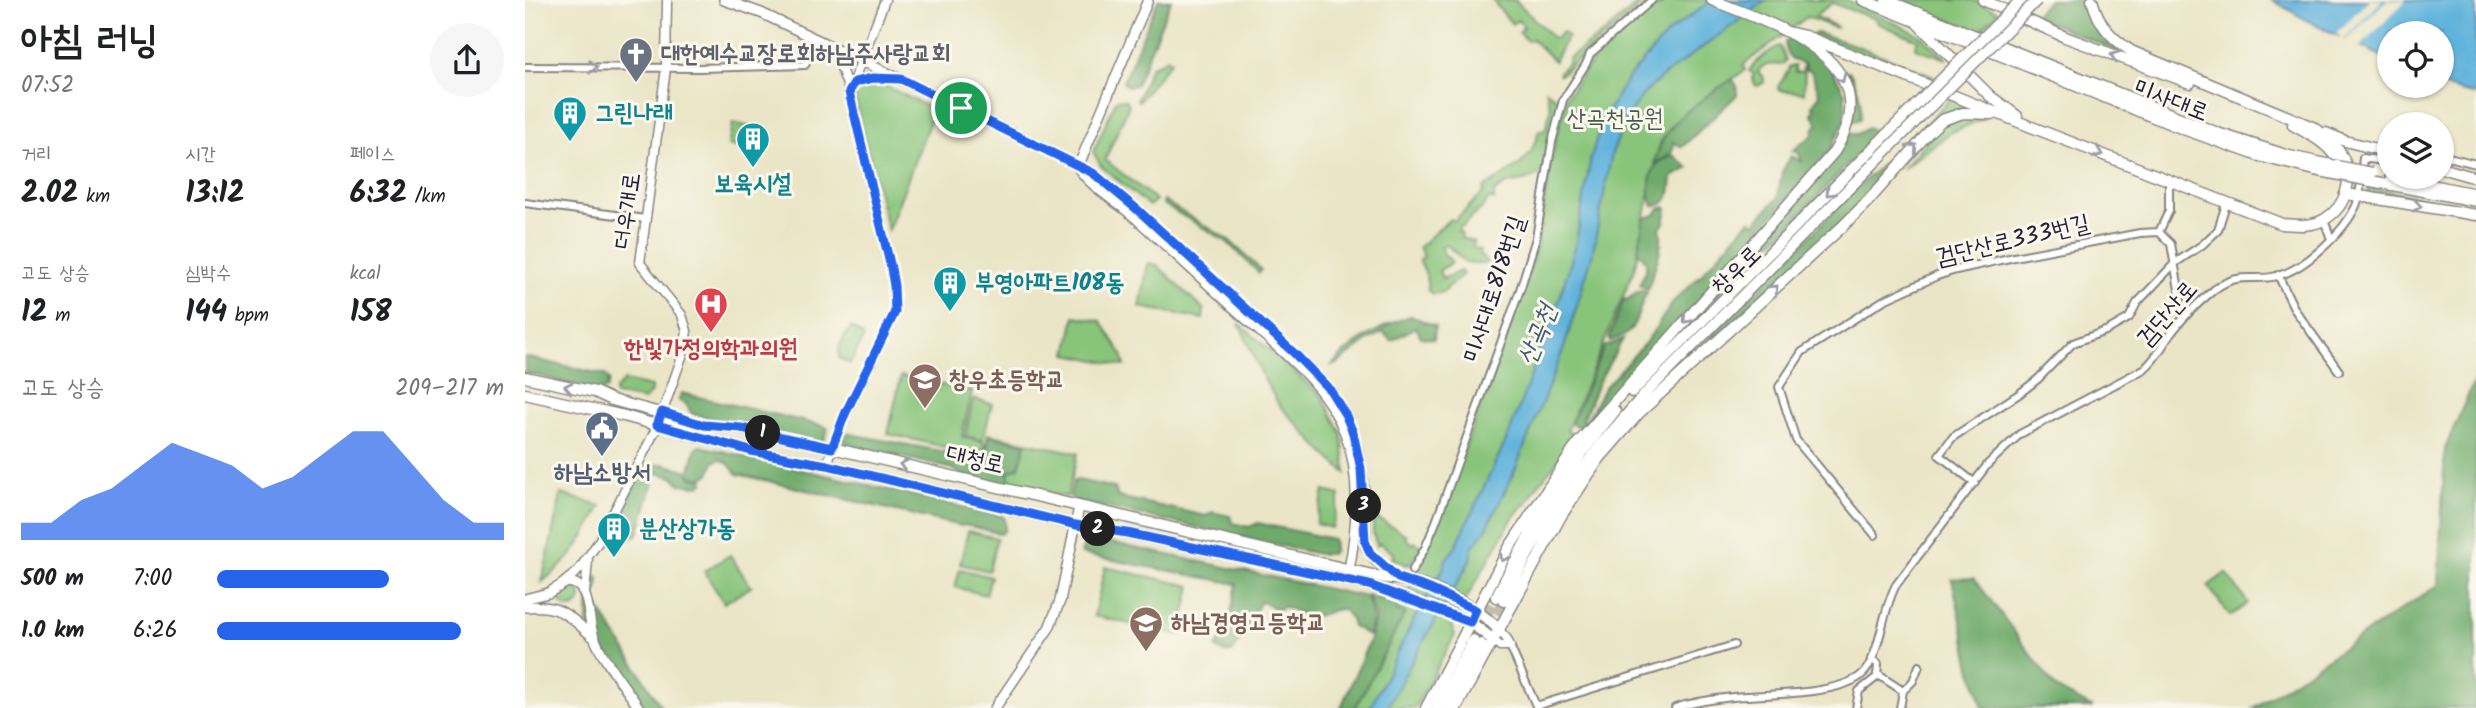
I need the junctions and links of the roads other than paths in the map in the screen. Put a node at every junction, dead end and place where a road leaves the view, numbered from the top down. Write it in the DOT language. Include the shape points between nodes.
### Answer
graph roads {
  1 [pos="667,0"];
  2 [pos="724,0"];
  3 [pos="885,0"];
  4 [pos="1148,0"];
  5 [pos="1652,0"];
  6 [pos="1712,0"];
  7 [pos="1863,0"];
  8 [pos="1886,0"];
  9 [pos="1983,0"];
  10 [pos="2021,0"];
  11 [pos="2037,0"];
  12 [pos="2092,0"];
  13 [pos="1915,21"];
  14 [pos="1792,33"];
  15 [pos="816,39"];
  16 [pos="834,48"];
  17 [pos="860,60"];
  18 [pos="525,67"];
  19 [pos="666,68"];
  20 [pos="901,79"];
  21 [pos="849,92"];
  22 [pos="2001,114"];
  23 [pos="2293,125"];
  24 [pos="2034,128"];
  25 [pos="2315,128"];
  26 [pos="2332,142"];
  27 [pos="2377,149"];
  28 [pos="2454,158"];
  29 [pos="2377,160"];
  30 [pos="2476,164"];
  31 [pos="2316,166"];
  32 [pos="1078,167"];
  33 [pos="2454,172"];
  34 [pos="2371,177"];
  35 [pos="2377,177"];
  36 [pos="2476,178"];
  37 [pos="2169,182"];
  38 [pos="2452,189"];
  39 [pos="2347,194"];
  40 [pos="2476,194"];
  41 [pos="2359,197"];
  42 [pos="2476,201"];
  43 [pos="525,203"];
  44 [pos="2226,204"];
  45 [pos="2476,215"];
  46 [pos="2262,217"];
  47 [pos="646,219"];
  48 [pos="2324,220"];
  49 [pos="2159,232"];
  50 [pos="2331,239"];
  51 [pos="2175,263"];
  52 [pos="2278,275"];
  53 [pos="2184,318"];
  54 [pos="2339,371"];
  55 [pos="525,377"];
  56 [pos="525,394"];
  57 [pos="662,412"];
  58 [pos="657,425"];
  59 [pos="832,448"];
  60 [pos="827,465"];
  61 [pos="1975,483"];
  62 [pos="1079,507"];
  63 [pos="1076,525"];
  64 [pos="1875,535"];
  65 [pos="589,558"];
  66 [pos="1412,571"];
  67 [pos="1348,575"];
  68 [pos="1398,578"];
  69 [pos="560,585"];
  70 [pos="585,595"];
  71 [pos="525,600"];
  72 [pos="525,607"];
  73 [pos="1476,610"];
  74 [pos="563,611"];
  75 [pos="1470,622"];
  76 [pos="1497,628"];
  77 [pos="594,637"];
  78 [pos="1492,639"];
  79 [pos="1734,645"];
  80 [pos="1510,646"];
  81 [pos="1871,659"];
  82 [pos="1919,666"];
  83 [pos="1877,674"];
  84 [pos="1903,691"];
  85 [pos="1537,707"];
  86 [pos="639,708"];
  87 [pos="995,708"];
  88 [pos="1426,708"];
  89 [pos="1437,708"];
  90 [pos="1447,708"];
  91 [pos="1456,708"];
  92 [pos="1675,708"];
  93 [pos="1856,708"];
  94 [pos="1900,708"];
  1 -- 19 [label="street, 더우개로"];
  2 -- 15 [label="main road"];
  3 -- 17 [label="street"];
  4 -- 32 [label="main road"];
  5 -- 66 [label="street, 미사대로818번길" via="1590,54 1563,100 1524,277 1436,522"];
  6 -- 14 [label="main road"];
  7 -- 13 [label="main road, 미사대로"];
  8 -- 31 [label="main road, 미사대로" via="2220,134"];
  23 -- 9 [label="main road, one-way" via="2065,37"];
  10 -- 11 [label="main road, 창우로, one-way, bridge" via="1612,414 1543,511 1500,599 1562,497 1643,396"];
  12 -- 25 [label="main road" via="2104,29 2131,51"];
  13 -- 24 [label="main road" via="1990,96"];
  13 -- 31 [label="main road, 미사대로" via="2186,130 2259,156"];
  14 -- 22 [label="main road"];
  14 -- 73 [label="main road, one-way" via="1826,55 1840,73 1848,97 1840,142 1578,443 1509,548"];
  15 -- 16 [label="main road"];
  15 -- 19 [label="street" via="805,65"];
  16 -- 17 [label="main road"];
  16 -- 21 [label="street"];
  17 -- 20 [label="main road"];
  17 -- 21 [label="street"];
  18 -- 19 [label="street, one-way"];
  19 -- 47 [label="street, 더우개로"];
  20 -- 21 [label="main road" via="855,82"];
  20 -- 32 [label="main road"];
  21 -- 59 [label="street" via="891,268 895,312"];
  22 -- 24 [label="main road"];
  76 -- 22 [label="main road, one-way" via="1561,516 1599,459 1639,413 1851,218 1929,132 1952,116"];
  23 -- 26 [label="main road"];
  23 -- 46 [label="main road" via="2332,151 2343,175 2338,200 2313,219"];
  24 -- 37 [label="main road, one-way"];
  25 -- 26 [label="main road"];
  25 -- 27 [label="main road"];
  26 -- 39 [label="main road" via="2347,167"];
  28 -- 30 [label="street"];
  29 -- 41 [label="street, 검단산로" via="2363,158"];
  31 -- 34 [label="main road, 미사대로, bridge"];
  32 -- 67 [label="main road" via="1087,180 1123,206 1294,363 1328,401 1345,433 1355,475 1355,537"];
  32 -- 68 [label="main road" via="1093,173 1139,211 1330,390 1346,416 1358,451 1366,547"];
  33 -- 36 [label="main road"];
  34 -- 35 [label="main road, 미사대로"];
  34 -- 42 [label="main road, 미사대로"];
  37 -- 44 [label="main road"];
  37 -- 49 [label="street" via="2169,211"];
  38 -- 40 [label="main road, 미사대로"];
  39 -- 41 [label="main road"];
  39 -- 48 [label="main road"];
  41 -- 45 [label="main road, one-way"];
  41 -- 50 [label="street, 검단산로"];
  43 -- 47 [label="street"];
  44 -- 46 [label="main road"];
  44 -- 51 [label="street" via="2218,230"];
  46 -- 48 [label="main road" via="2302,226"];
  47 -- 57 [label="street, 더우개로" via="640,263 682,314 687,331 678,373"];
  48 -- 50 [label="street"];
  49 -- 51 [label="street" via="2171,244"];
  49 -- 64 [label="street, 검단산로333번길" via="1956,270 1884,299 1802,352 1779,387 1796,440"];
  50 -- 52 [label="street, 검단산로" via="2302,264"];
  51 -- 53 [label="street"];
  51 -- 61 [label="street, 검단산로" via="2129,318 2073,343 2019,394 1953,437 1939,455"];
  52 -- 53 [label="street, 검단산로" via="2226,283"];
  52 -- 54 [label="street" via="2295,310"];
  53 -- 61 [label="street, 검단산로" via="2150,364 2020,434"];
  57 -- 55 [label="main road, 대청로, one-way"];
  56 -- 58 [label="main road, 대청로"];
  57 -- 58 [label="street, 더우개로"];
  57 -- 59 [label="main road, 대청로" via="704,425 741,428"];
  58 -- 60 [label="main road, 대청로" via="751,451"];
  58 -- 65 [label="street, 더우개로"];
  59 -- 60 [label="street"];
  62 -- 59 [label="main road, 대청로, one-way"];
  60 -- 63 [label="main road, 대청로"];
  61 -- 81 [label="street, 검단산로" via="1896,585"];
  62 -- 63 [label="main road"];
  62 -- 67 [label="main road, 대청로"];
  63 -- 67 [label="main road, 대청로"];
  63 -- 87 [label="main road" via="1060,601 1049,628"];
  65 -- 69 [label="street, 더우개로"];
  65 -- 70 [label="street, 더우개로"];
  67 -- 68 [label="main road, 대청로"];
  67 -- 75 [label="main road, 대청로"];
  68 -- 73 [label="main road, 대청로"];
  69 -- 70 [label="main road" via="578,584"];
  69 -- 71 [label="main road"];
  69 -- 74 [label="main road" via="554,595"];
  70 -- 74 [label="main road" via="582,608"];
  70 -- 77 [label="main road"];
  72 -- 74 [label="main road"];
  73 -- 75 [label="main road"];
  73 -- 76 [label="main road, 대청로"];
  74 -- 77 [label="main road"];
  75 -- 78 [label="main road, 대청로"];
  75 -- 88 [label="main road"];
  76 -- 78 [label="main road"];
  76 -- 80 [label="street"];
  77 -- 86 [label="main road"];
  78 -- 80 [label="street" via="1500,646"];
  78 -- 91 [label="main road"];
  79 -- 85 [label="street"];
  80 -- 85 [label="street"];
  81 -- 83 [label="street" via="1878,664"];
  81 -- 92 [label="street" via="1862,675 1831,688 1720,698"];
  82 -- 84 [label="street"];
  83 -- 84 [label="street"];
  83 -- 93 [label="street" via="1859,691"];
  84 -- 94 [label="street"];
  89 -- 90 [label="main road" via="1477,642"];
}
